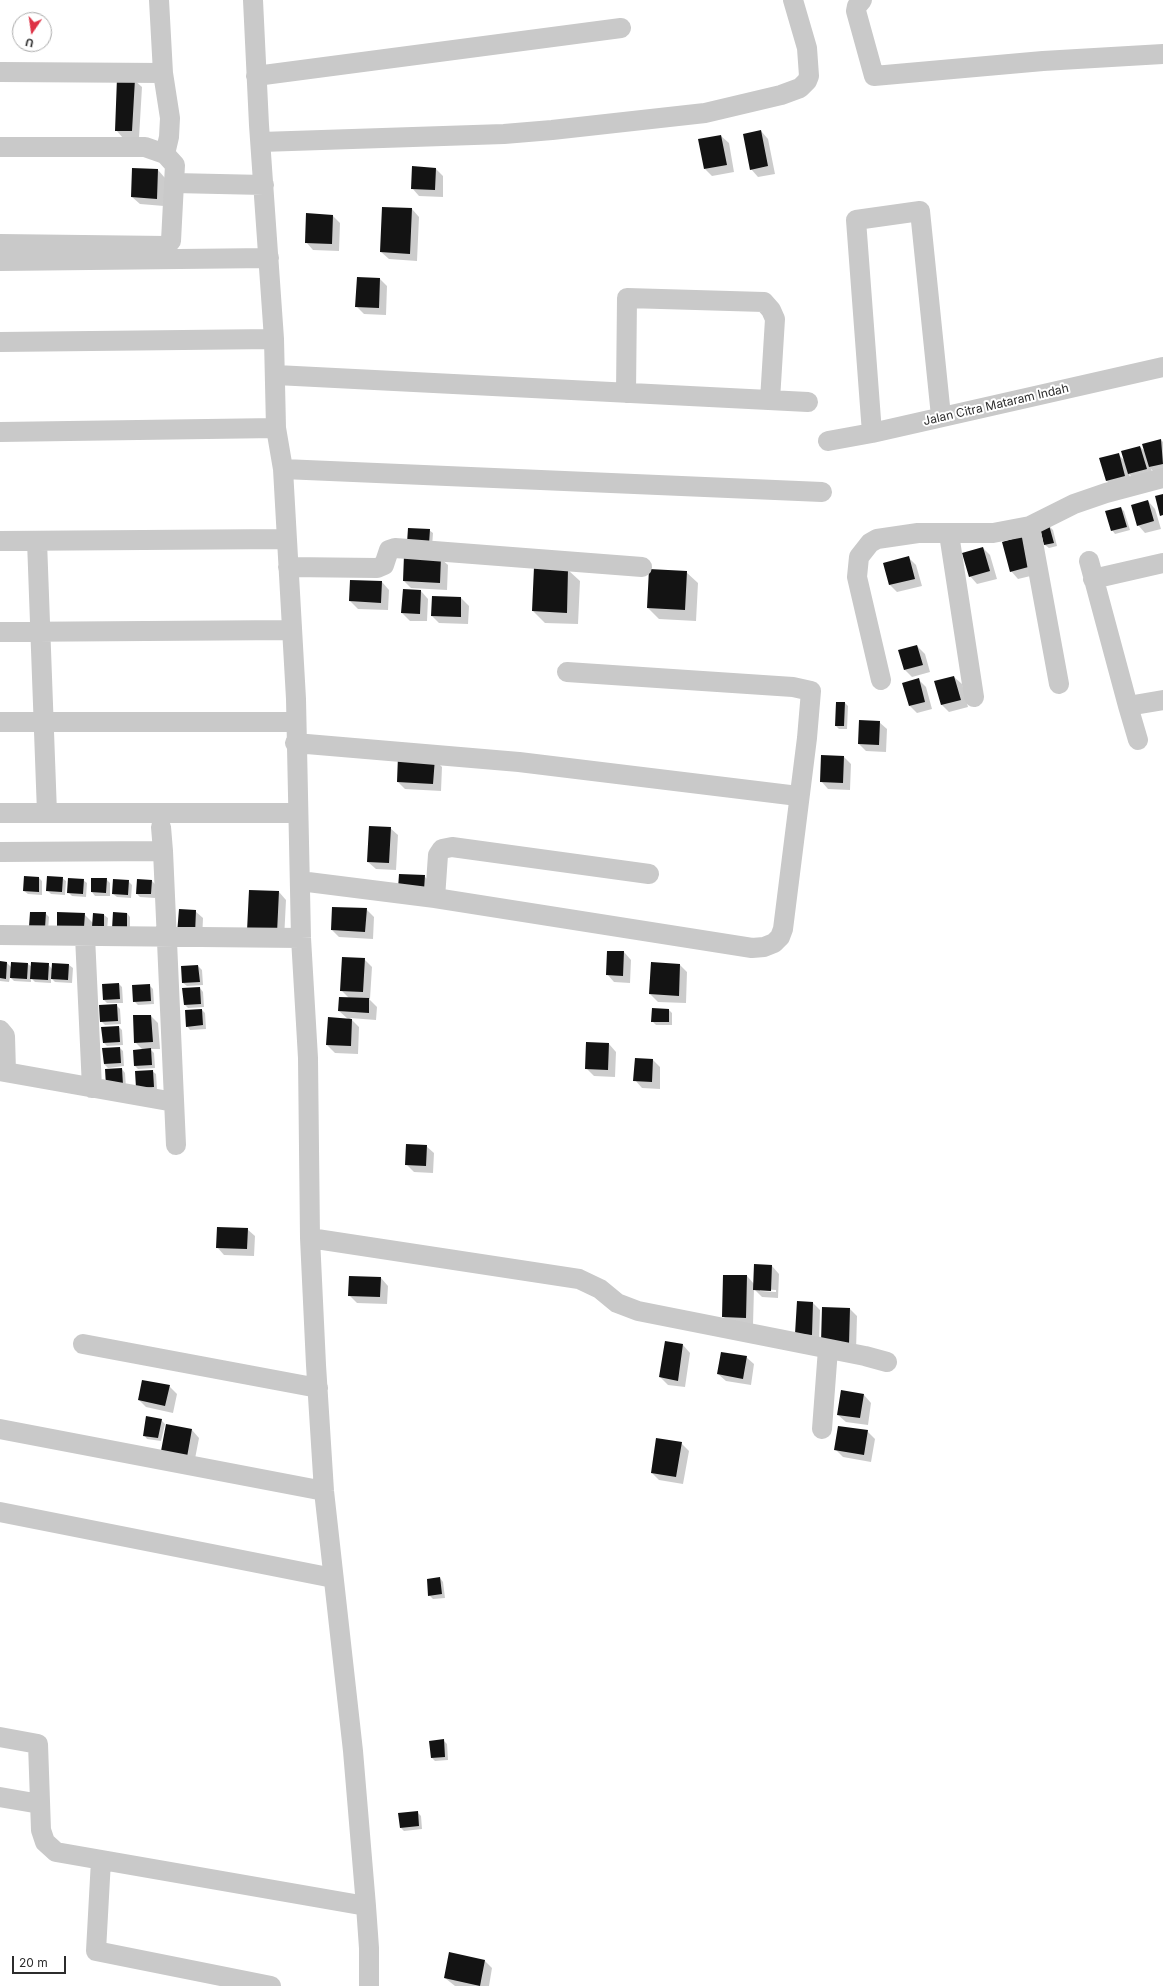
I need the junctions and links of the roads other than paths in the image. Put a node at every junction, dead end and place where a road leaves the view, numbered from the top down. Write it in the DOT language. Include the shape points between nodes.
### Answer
graph roads {
  1 [pos="159,0"];
  2 [pos="253,0"];
  3 [pos="793,0"];
  4 [pos="862,0"];
  5 [pos="621,28"];
  6 [pos="1163,54"];
  7 [pos="0,72"];
  8 [pos="163,73"];
  9 [pos="256,76"];
  10 [pos="261,142"];
  11 [pos="0,147"];
  12 [pos="165,154"];
  13 [pos="174,183"];
  14 [pos="264,185"];
  15 [pos="0,244"];
  16 [pos="269,258"];
  17 [pos="0,261"];
  18 [pos="274,339"];
  19 [pos="0,342"];
  20 [pos="1163,368"];
  21 [pos="276,375"];
  22 [pos="626,393"];
  23 [pos="770,400"];
  24 [pos="808,402"];
  25 [pos="941,416"];
  26 [pos="276,428"];
  27 [pos="0,432"];
  28 [pos="872,433"];
  29 [pos="828,441"];
  30 [pos="283,469"];
  31 [pos="1163,478"];
  32 [pos="822,492"];
  33 [pos="1030,526"];
  34 [pos="949,534"];
  35 [pos="286,539"];
  36 [pos="0,541"];
  37 [pos="37,541"];
  38 [pos="1163,563"];
  39 [pos="288,567"];
  40 [pos="642,567"];
  41 [pos="292,630"];
  42 [pos="0,632"];
  43 [pos="41,632"];
  44 [pos="567,672"];
  45 [pos="881,680"];
  46 [pos="1060,684"];
  47 [pos="974,697"];
  48 [pos="1163,700"];
  49 [pos="1128,706"];
  50 [pos="0,722"];
  51 [pos="44,722"];
  52 [pos="296,722"];
  53 [pos="1138,740"];
  54 [pos="296,743"];
  55 [pos="792,795"];
  56 [pos="298,812"];
  57 [pos="0,813"];
  58 [pos="47,813"];
  59 [pos="161,827"];
  60 [pos="163,851"];
  61 [pos="0,852"];
  62 [pos="649,874"];
  63 [pos="300,881"];
  64 [pos="435,898"];
  65 [pos="0,936"];
  66 [pos="84,936"];
  67 [pos="166,938"];
  68 [pos="301,938"];
  69 [pos="0,1030"];
  70 [pos="3,1071"];
  71 [pos="92,1088"];
  72 [pos="174,1102"];
  73 [pos="176,1145"];
  74 [pos="310,1238"];
  75 [pos="83,1344"];
  76 [pos="828,1349"];
  77 [pos="887,1362"];
  78 [pos="318,1388"];
  79 [pos="0,1429"];
  80 [pos="822,1429"];
  81 [pos="324,1491"];
  82 [pos="0,1512"];
  83 [pos="333,1578"];
  84 [pos="0,1736"];
  85 [pos="0,1797"];
  86 [pos="40,1804"];
  87 [pos="101,1860"];
  88 [pos="366,1906"];
  89 [pos="271,1986"];
  90 [pos="369,1986"];
  1 -- 8 [label="street"];
  2 -- 9 [label="street"];
  3 -- 10 [label="street" via="807,48 809,76 800,88 781,95 705,113 552,130 504,134"];
  4 -- 6 [label="street" via="856,11 874,76 1043,61"];
  5 -- 9 [label="street"];
  7 -- 8 [label="street"];
  8 -- 12 [label="street" via="170,118"];
  9 -- 10 [label="street"];
  10 -- 14 [label="street"];
  11 -- 12 [label="street" via="145,147"];
  12 -- 13 [label="street" via="175,164"];
  13 -- 14 [label="street"];
  13 -- 15 [label="street" via="171,241 166,246"];
  14 -- 16 [label="street"];
  16 -- 17 [label="street"];
  16 -- 18 [label="street"];
  18 -- 19 [label="street"];
  18 -- 21 [label="street"];
  20 -- 25 [label="street, Jalan Citra Mataram Indah"];
  21 -- 22 [label="street"];
  21 -- 26 [label="street"];
  22 -- 23 [label="street"];
  22 -- 23 [label="street" via="627,298 764,302 775,319"];
  23 -- 24 [label="street"];
  25 -- 28 [label="street, Jalan Citra Mataram Indah"];
  25 -- 28 [label="street" via="920,211 856,220"];
  26 -- 27 [label="street"];
  26 -- 30 [label="street"];
  28 -- 29 [label="street, Jalan Citra Mataram Indah"];
  30 -- 32 [label="street"];
  30 -- 35 [label="street"];
  31 -- 33 [label="street" via="1074,504"];
  33 -- 34 [label="street" via="993,533"];
  33 -- 46 [label="street"];
  34 -- 45 [label="street" via="918,533 877,540 870,543 859,557 857,577"];
  34 -- 47 [label="street"];
  35 -- 37 [label="street"];
  35 -- 39 [label="street"];
  36 -- 37 [label="street"];
  37 -- 43 [label="street"];
  38 -- 49 [label="street" via="1091,570"];
  39 -- 40 [label="street" via="377,568 384,565 389,550 395,548"];
  39 -- 41 [label="street"];
  41 -- 43 [label="street"];
  41 -- 52 [label="street"];
  42 -- 43 [label="street"];
  43 -- 51 [label="street"];
  44 -- 55 [label="street" via="797,687 811,691 807,738"];
  48 -- 49 [label="street"];
  49 -- 53 [label="street"];
  50 -- 51 [label="street"];
  51 -- 52 [label="street"];
  51 -- 58 [label="street"];
  52 -- 54 [label="street"];
  54 -- 55 [label="street" via="519,762"];
  54 -- 56 [label="street"];
  55 -- 64 [label="street" via="783,929 774,943 764,947 752,948"];
  56 -- 58 [label="street"];
  56 -- 63 [label="street"];
  57 -- 58 [label="street"];
  59 -- 60 [label="street"];
  60 -- 61 [label="street"];
  60 -- 67 [label="street"];
  62 -- 64 [label="street" via="452,847 442,849 438,855"];
  63 -- 64 [label="street"];
  63 -- 68 [label="street"];
  65 -- 66 [label="street"];
  66 -- 67 [label="street"];
  66 -- 71 [label="street"];
  67 -- 68 [label="street"];
  67 -- 72 [label="street"];
  68 -- 74 [label="street" via="308,1058"];
  69 -- 70 [label="street" via="5,1036"];
  70 -- 71 [label="street"];
  71 -- 72 [label="street"];
  72 -- 73 [label="street"];
  74 -- 76 [label="street" via="578,1279 600,1289 617,1303 638,1311"];
  74 -- 78 [label="street"];
  75 -- 78 [label="street"];
  76 -- 77 [label="street"];
  76 -- 80 [label="street"];
  78 -- 81 [label="street"];
  79 -- 81 [label="street"];
  81 -- 83 [label="street"];
  82 -- 83 [label="street"];
  83 -- 88 [label="street"];
  84 -- 86 [label="street" via="38,1744"];
  85 -- 86 [label="street"];
  86 -- 87 [label="street" via="41,1830 45,1842 56,1852"];
  87 -- 88 [label="street"];
  87 -- 89 [label="street" via="96,1951"];
  88 -- 90 [label="street"];
}
